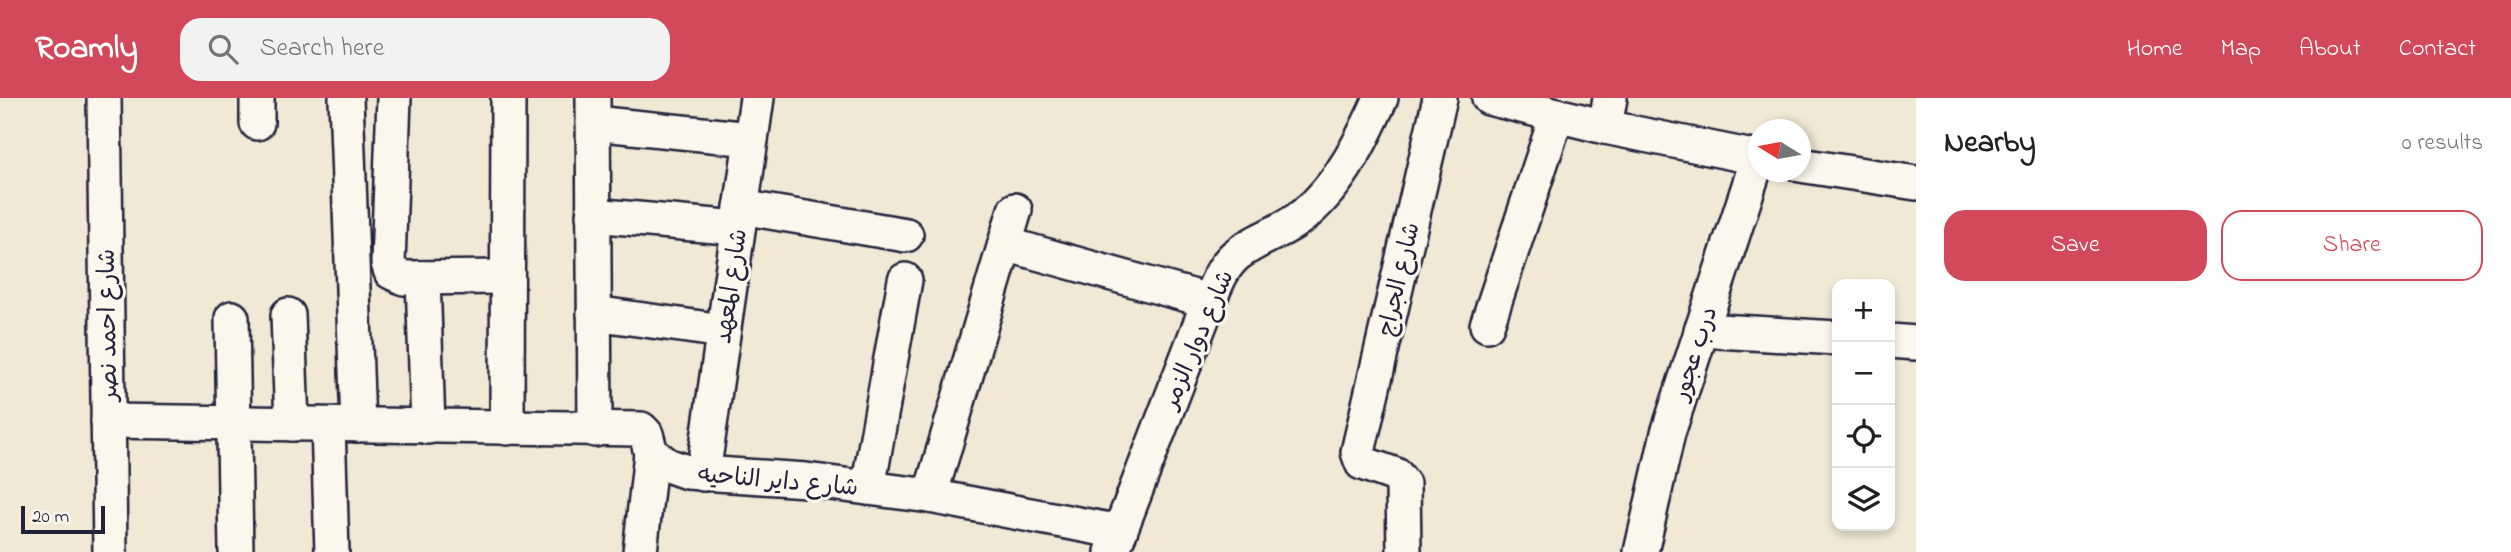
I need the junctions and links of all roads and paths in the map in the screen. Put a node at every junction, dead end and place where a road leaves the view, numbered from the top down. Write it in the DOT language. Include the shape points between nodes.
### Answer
graph roads {
  1 [pos="104,98"];
  2 [pos="346,98"];
  3 [pos="394,98"];
  4 [pos="508,98"];
  5 [pos="757,98"];
  6 [pos="1381,98"];
  7 [pos="1440,98"];
  8 [pos="1489,98"];
  9 [pos="593,111"];
  10 [pos="1608,112"];
  11 [pos="1557,115"];
  12 [pos="751,139"];
  13 [pos="1748,155"];
  14 [pos="1811,167"];
  15 [pos="1750,182"];
  16 [pos="1916,183"];
  17 [pos="1015,210"];
  18 [pos="593,215"];
  19 [pos="740,217"];
  20 [pos="906,235"];
  21 [pos="1005,244"];
  22 [pos="507,277"];
  23 [pos="423,278"];
  24 [pos="905,281"];
  25 [pos="1209,301"];
  26 [pos="594,313"];
  27 [pos="288,315"];
  28 [pos="232,318"];
  29 [pos="1487,325"];
  30 [pos="1701,330"];
  31 [pos="723,331"];
  32 [pos="1832,338"];
  33 [pos="1895,341"];
  34 [pos="1916,343"];
  35 [pos="108,421"];
  36 [pos="234,423"];
  37 [pos="292,424"];
  38 [pos="343,425"];
  39 [pos="428,427"];
  40 [pos="507,428"];
  41 [pos="595,430"];
  42 [pos="651,453"];
  43 [pos="703,474"];
  44 [pos="868,488"];
  45 [pos="930,496"];
  46 [pos="1116,542"];
  47 [pos="110,552"];
  48 [pos="236,552"];
  49 [pos="332,552"];
  50 [pos="640,552"];
  51 [pos="1404,552"];
  52 [pos="1641,552"];
  1 -- 35 [label="street, شارع احمد نصر"];
  2 -- 38 [label="street"];
  3 -- 23 [label="street" via="388,263 399,277"];
  4 -- 22 [label="street"];
  5 -- 12 [label="street, شارع المعهد"];
  6 -- 25 [label="street, شارع دوار الزمر" via="1331,187 1280,232 1235,256 1222,271"];
  7 -- 51 [label="street, شارع الجراج" via="1359,447 1360,460 1396,475 1403,484"];
  8 -- 11 [label="street"];
  9 -- 12 [label="street"];
  9 -- 18 [label="street"];
  10 -- 11 [label="street"];
  10 -- 13 [label="street"];
  11 -- 29 [label="street"];
  12 -- 19 [label="street, شارع المعهد"];
  14 -- 16 [label="street"];
  15 -- 30 [label="street, درب عجور"];
  17 -- 21 [label="street"];
  18 -- 19 [label="street"];
  18 -- 26 [label="street"];
  19 -- 20 [label="street"];
  19 -- 31 [label="street, شارع المعهد"];
  21 -- 25 [label="street"];
  21 -- 45 [label="street"];
  22 -- 23 [label="street"];
  22 -- 40 [label="street"];
  23 -- 39 [label="street"];
  24 -- 44 [label="street"];
  25 -- 46 [label="street, شارع دوار الزمر"];
  26 -- 31 [label="street"];
  26 -- 41 [label="street"];
  27 -- 37 [label="street"];
  28 -- 36 [label="street"];
  30 -- 32 [label="street"];
  30 -- 52 [label="street, درب عجور" via="1668,433"];
  31 -- 43 [label="street, شارع المعهد"];
  33 -- 34 [label="street"];
  35 -- 36 [label="street, شارع داير الناحيه"];
  35 -- 47 [label="street, شارع احمد نصر"];
  36 -- 37 [label="street, شارع داير الناحيه"];
  36 -- 48 [label="street"];
  37 -- 38 [label="street, شارع داير الناحيه"];
  38 -- 39 [label="street, شارع داير الناحيه"];
  38 -- 49 [label="street"];
  39 -- 40 [label="street, شارع داير الناحيه"];
  40 -- 41 [label="street, شارع داير الناحيه"];
  41 -- 42 [label="street, شارع داير الناحيه" via="643,430"];
  42 -- 43 [label="street, شارع داير الناحيه" via="674,468"];
  42 -- 50 [label="street"];
  43 -- 44 [label="street, شارع داير الناحيه"];
  44 -- 45 [label="street, شارع داير الناحيه"];
  45 -- 46 [label="street, شارع داير الناحيه"];
}
